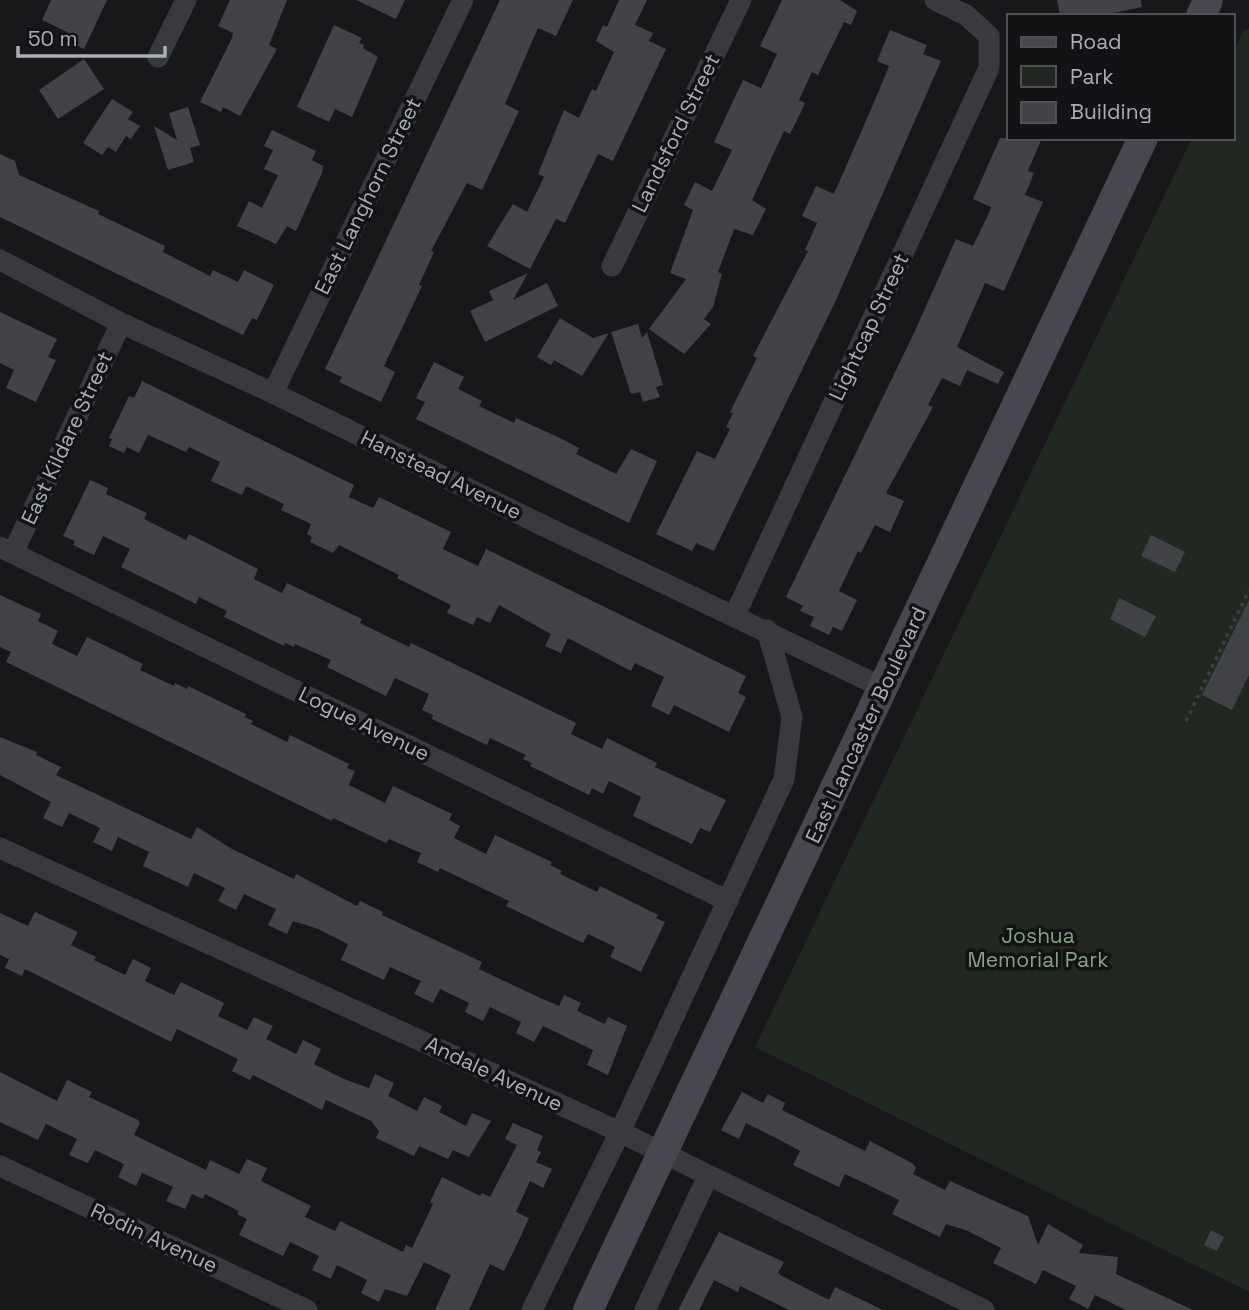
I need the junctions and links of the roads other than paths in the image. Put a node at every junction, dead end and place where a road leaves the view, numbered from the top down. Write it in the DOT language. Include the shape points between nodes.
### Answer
graph roads {
  1 [pos="186,0"];
  2 [pos="463,0"];
  3 [pos="741,0"];
  4 [pos="935,0"];
  5 [pos="158,57"];
  6 [pos="1142,140"];
  7 [pos="0,260"];
  8 [pos="612,266"];
  9 [pos="121,323"];
  10 [pos="273,393"];
  11 [pos="6,550"];
  12 [pos="735,615"];
  13 [pos="767,630"];
  14 [pos="884,688"];
  15 [pos="0,848"];
  16 [pos="729,901"];
  17 [pos="620,1132"];
  18 [pos="664,1154"];
  19 [pos="0,1166"];
  20 [pos="708,1176"];
  21 [pos="307,1310"];
  22 [pos="532,1310"];
  23 [pos="588,1310"];
  24 [pos="645,1310"];
  25 [pos="984,1310"];
  1 -- 5 [label="street"];
  2 -- 10 [label="street, East Langhorn Street"];
  3 -- 8 [label="street, Landsford Street"];
  4 -- 12 [label="street, Lightcap Street" via="966,15 989,36 989,68"];
  6 -- 14 [label="main road, East Lancaster Boulevard"];
  7 -- 9 [label="street, Hanstead Avenue"];
  9 -- 10 [label="street, Hanstead Avenue"];
  9 -- 11 [label="street, East Kildare Street"];
  10 -- 12 [label="street, Hanstead Avenue"];
  11 -- 16 [label="street, Logue Avenue"];
  12 -- 13 [label="street, Hanstead Avenue"];
  13 -- 14 [label="street, Hanstead Avenue"];
  13 -- 16 [label="street" via="792,717 784,779"];
  14 -- 18 [label="main road, East Lancaster Boulevard"];
  15 -- 17 [label="street, Andale Avenue"];
  16 -- 17 [label="street"];
  17 -- 18 [label="street, Andale Avenue"];
  17 -- 22 [label="street"];
  18 -- 20 [label="street, Andale Avenue"];
  18 -- 23 [label="main road, East Lancaster Boulevard"];
  19 -- 21 [label="street, Rodin Avenue"];
  20 -- 24 [label="street"];
  20 -- 25 [label="street, Andale Avenue"];
}
